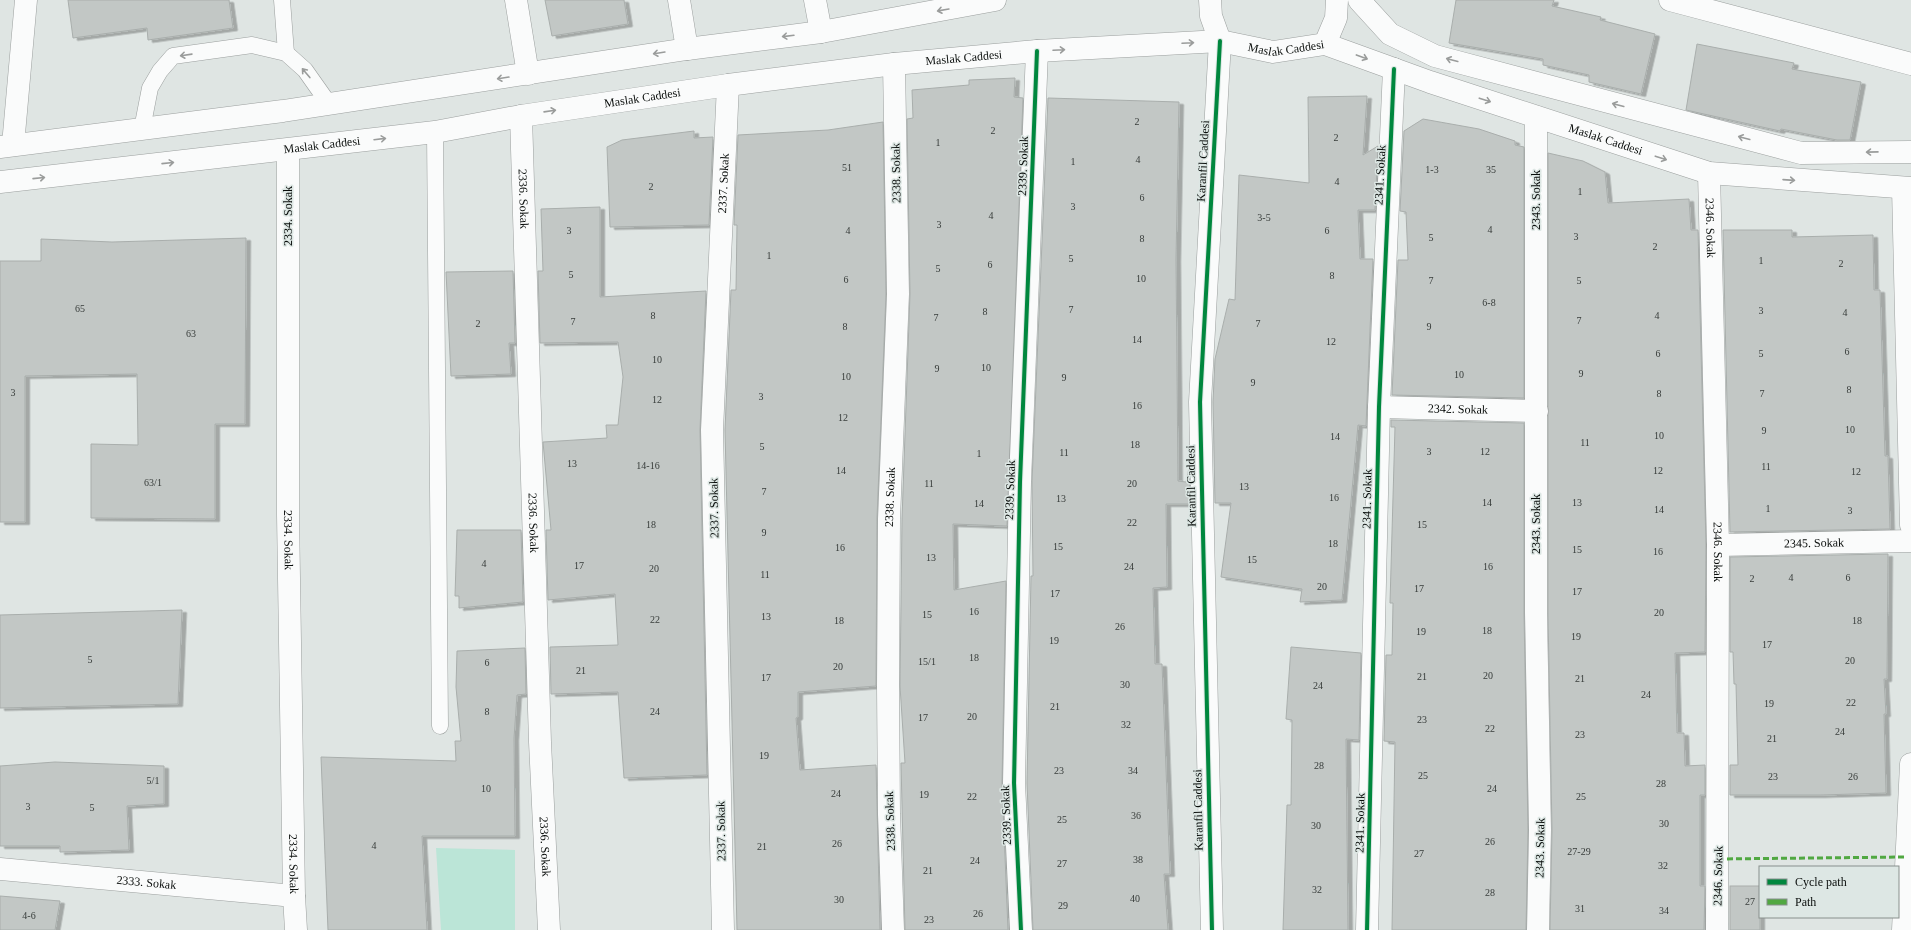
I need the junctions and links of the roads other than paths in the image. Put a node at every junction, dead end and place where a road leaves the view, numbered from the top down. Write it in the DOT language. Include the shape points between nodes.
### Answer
graph roads {
  1 [pos="26,0"];
  2 [pos="282,0"];
  3 [pos="516,0"];
  4 [pos="680,0"];
  5 [pos="816,0"];
  6 [pos="995,0"];
  7 [pos="1210,0"];
  8 [pos="1337,0"];
  9 [pos="1359,0"];
  10 [pos="1670,0"];
  11 [pos="821,32"];
  12 [pos="1220,41"];
  13 [pos="1325,44"];
  14 [pos="687,49"];
  15 [pos="1037,51"];
  16 [pos="286,53"];
  17 [pos="894,64"];
  18 [pos="1911,64"];
  19 [pos="1394,69"];
  20 [pos="528,74"];
  21 [pos="728,85"];
  22 [pos="329,104"];
  23 [pos="521,116"];
  24 [pos="1536,117"];
  25 [pos="142,129"];
  26 [pos="434,132"];
  27 [pos="6,146"];
  28 [pos="288,150"];
  29 [pos="1911,152"];
  30 [pos="1708,173"];
  31 [pos="0,182"];
  32 [pos="1907,188"];
  33 [pos="1379,407"];
  34 [pos="1537,411"];
  35 [pos="1911,525"];
  36 [pos="1911,541"];
  37 [pos="1718,545"];
  38 [pos="440,726"];
  39 [pos="1911,764"];
  40 [pos="0,869"];
  41 [pos="294,896"];
  42 [pos="296,930"];
  43 [pos="549,930"];
  44 [pos="723,930"];
  45 [pos="893,930"];
  46 [pos="1021,930"];
  47 [pos="1212,930"];
  48 [pos="1367,930"];
  49 [pos="1538,930"];
  50 [pos="1717,930"];
  51 [pos="1903,930"];
  1 -- 27 [label="street"];
  2 -- 16 [label="lane"];
  3 -- 20 [label="street"];
  4 -- 14 [label="street"];
  5 -- 11 [label="street"];
  6 -- 11 [label="street, one-way"];
  7 -- 12 [label="street, Karanfil Caddesi" via="1211,16"];
  8 -- 13 [label="street" via="1336,18"];
  29 -- 9 [label="street, one-way" via="1801,153 1435,56 1390,34"];
  10 -- 18 [label="street"];
  11 -- 14 [label="street, one-way"];
  12 -- 13 [label="street, Maslak Caddesi" via="1273,52"];
  15 -- 12 [label="street, Maslak Caddesi, one-way"];
  12 -- 47 [label="street, Karanfil Caddesi" via="1200,402"];
  13 -- 19 [label="street, Maslak Caddesi, one-way"];
  14 -- 20 [label="street, one-way"];
  15 -- 17 [label="street, Maslak Caddesi"];
  15 -- 46 [label="street, 2339. Sokak" via="1020,482 1014,782"];
  22 -- 16 [label="lane, one-way" via="305,70"];
  16 -- 25 [label="lane, one-way" via="252,45 173,56 150,88"];
  17 -- 21 [label="street, Maslak Caddesi"];
  17 -- 45 [label="street, 2338. Sokak" via="898,294 890,511 888,686"];
  19 -- 24 [label="street, Maslak Caddesi, one-way"];
  19 -- 33 [label="street, 2341. Sokak"];
  20 -- 22 [label="street, one-way"];
  23 -- 21 [label="street, Maslak Caddesi, one-way"];
  21 -- 44 [label="street, 2337. Sokak" via="712,430"];
  22 -- 25 [label="street"];
  23 -- 26 [label="street, Maslak Caddesi"];
  23 -- 43 [label="street, 2336. Sokak" via="540,734"];
  24 -- 30 [label="street, Maslak Caddesi, one-way"];
  24 -- 34 [label="street, 2343. Sokak"];
  25 -- 27 [label="street"];
  28 -- 26 [label="street, Maslak Caddesi, one-way"];
  26 -- 38 [label="lane"];
  31 -- 28 [label="street, Maslak Caddesi, one-way"];
  28 -- 41 [label="street, 2334. Sokak" via="288,515"];
  30 -- 32 [label="street, Maslak Caddesi, one-way"];
  30 -- 37 [label="street, 2346. Sokak"];
  32 -- 35 [label="street"];
  33 -- 34 [label="street, 2342. Sokak"];
  33 -- 48 [label="street, 2341. Sokak"];
  34 -- 49 [label="street, 2343. Sokak" via="1536,613 1540,830"];
  36 -- 37 [label="street, 2345. Sokak"];
  37 -- 50 [label="street, 2346. Sokak"];
  39 -- 51 [label="street"];
  40 -- 41 [label="street, 2333. Sokak"];
  41 -- 42 [label="street, 2334. Sokak"];
}
